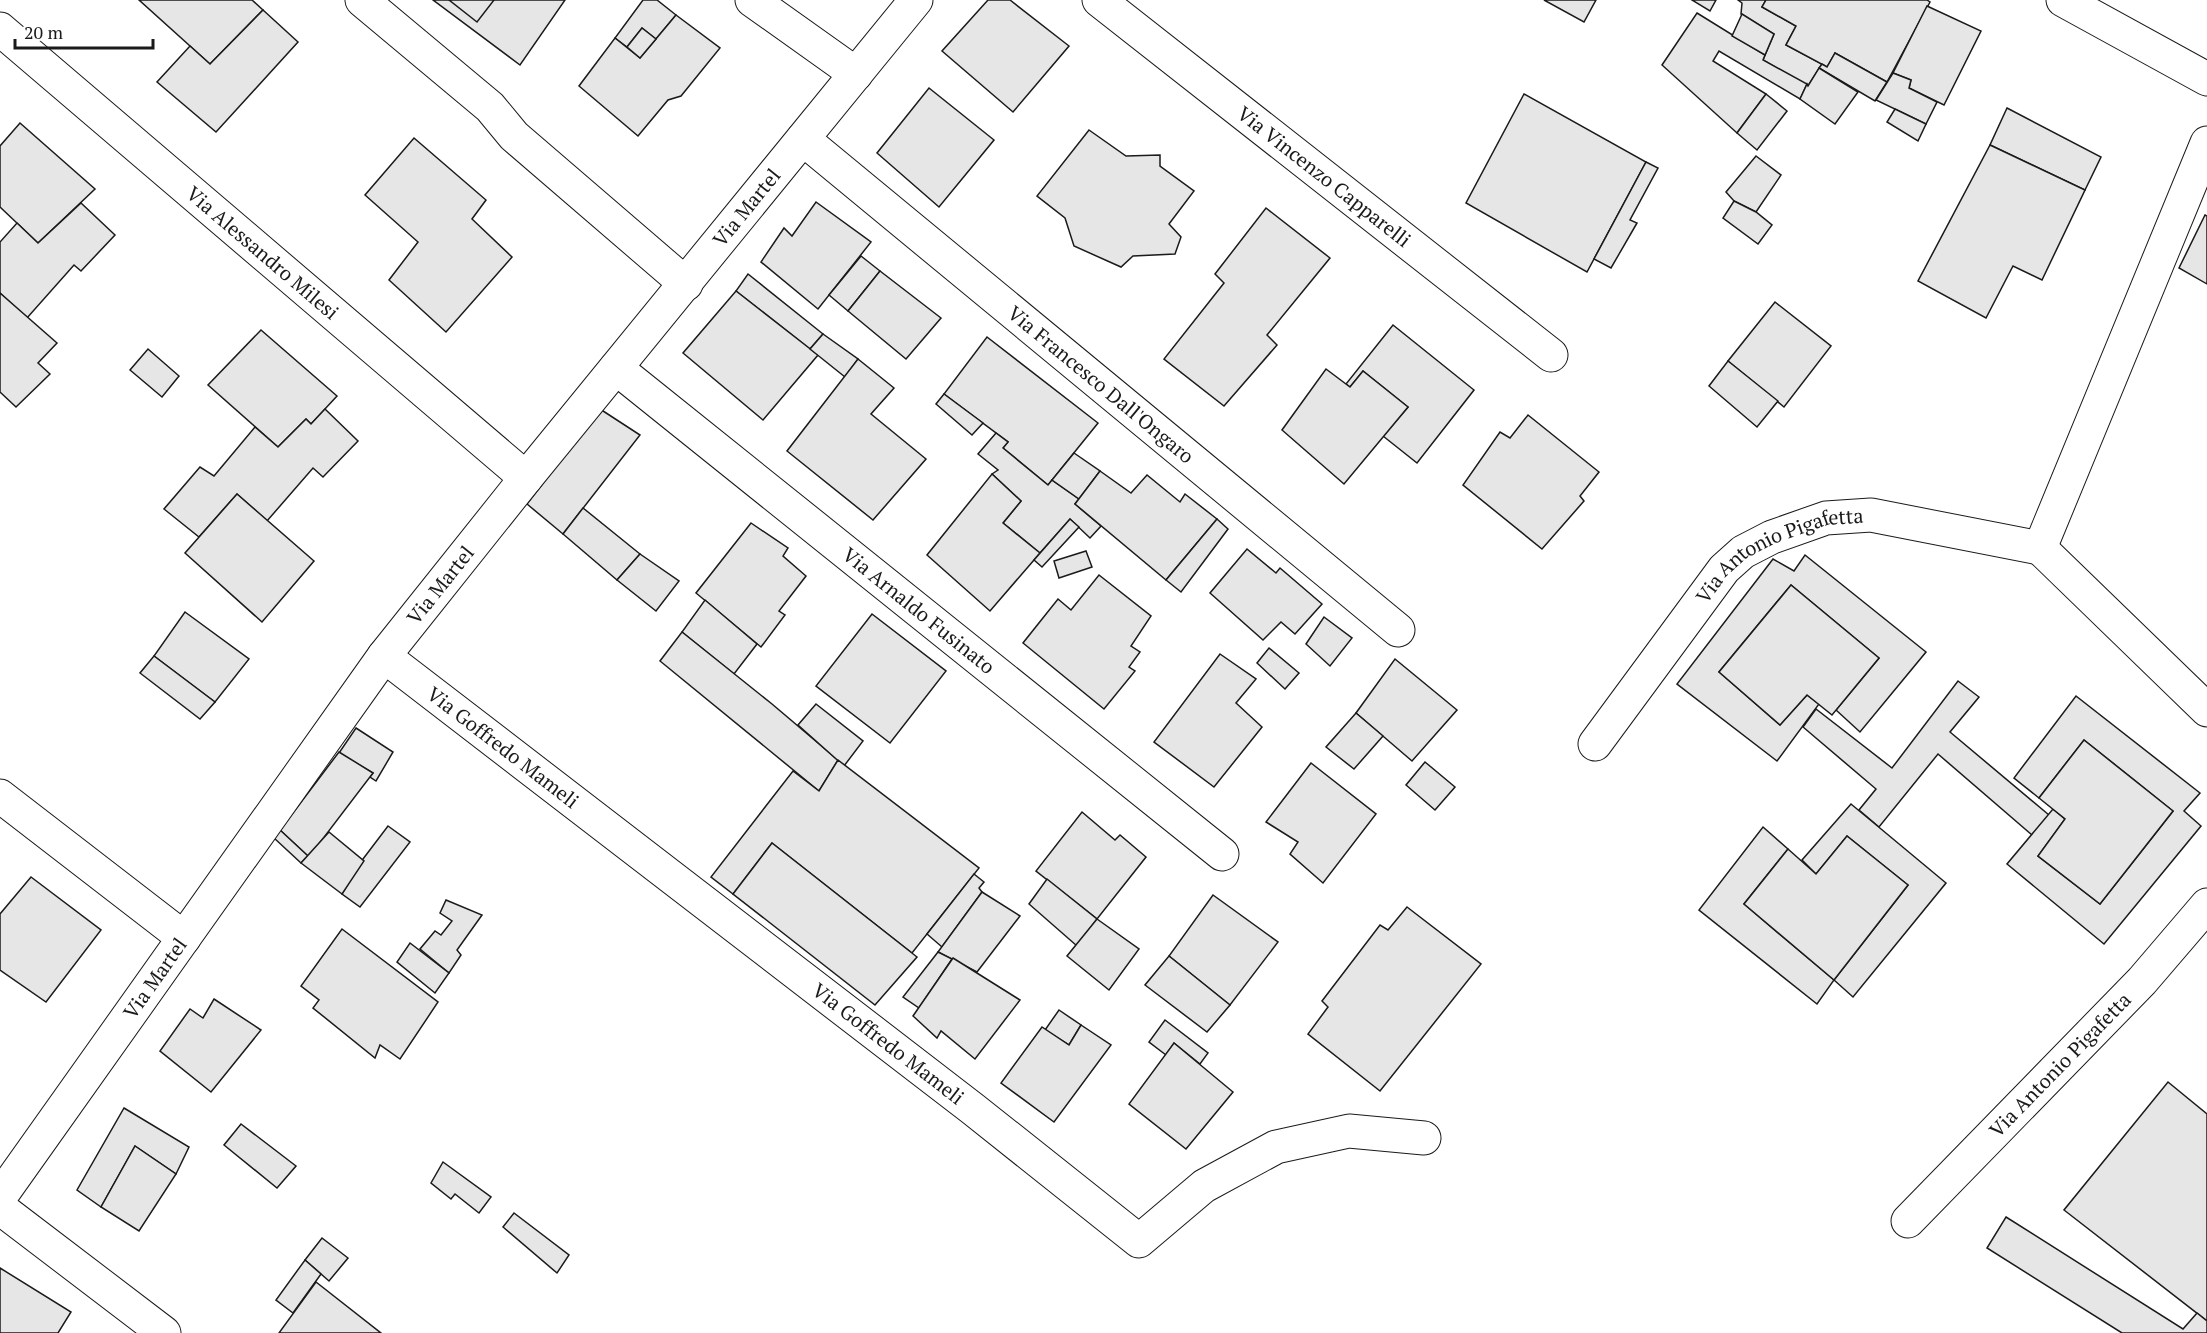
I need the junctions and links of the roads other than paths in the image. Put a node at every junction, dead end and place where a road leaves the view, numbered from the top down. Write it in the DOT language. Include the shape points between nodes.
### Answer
graph roads {
  1 [pos="362,0"];
  2 [pos="752,0"];
  3 [pos="916,0"];
  4 [pos="1099,0"];
  5 [pos="2063,0"];
  6 [pos="0,29"];
  7 [pos="856,74"];
  8 [pos="2207,79"];
  9 [pos="802,139"];
  10 [pos="2207,143"];
  11 [pos="686,284"];
  12 [pos="1551,354"];
  13 [pos="616,368"];
  14 [pos="526,478"];
  15 [pos="2040,548"];
  16 [pos="1398,630"];
  17 [pos="384,656"];
  18 [pos="2207,710"];
  19 [pos="1595,744"];
  20 [pos="0,796"];
  21 [pos="1222,854"];
  22 [pos="2207,905"];
  23 [pos="184,938"];
  24 [pos="1424,1138"];
  25 [pos="0,1197"];
  26 [pos="0,1208"];
  27 [pos="1908,1221"];
  28 [pos="164,1333"];
  1 -- 11 [label="street" via="490,107 514,136"];
  2 -- 7 [label="street"];
  3 -- 7 [label="street, Via Martel"];
  4 -- 12 [label="street, Via Vincenzo Capparelli"];
  5 -- 8 [label="street"];
  6 -- 14 [label="street, Via Alessandro Milesi"];
  7 -- 9 [label="street, Via Martel"];
  9 -- 11 [label="street, Via Martel"];
  9 -- 16 [label="street, Via Francesco Dall'Ongaro"];
  10 -- 15 [label="street"];
  11 -- 13 [label="street, Via Martel"];
  13 -- 14 [label="street, Via Martel"];
  13 -- 21 [label="street, Via Arnaldo Fusinato"];
  14 -- 17 [label="street, Via Martel"];
  15 -- 18 [label="street"];
  15 -- 19 [label="street, Via Antonio Pigafetta" via="1871,515 1826,518 1772,537 1743,552 1724,569"];
  17 -- 23 [label="street, Via Martel"];
  17 -- 24 [label="street, Via Goffredo Mameli" via="973,1109 1139,1242 1204,1186 1276,1147 1349,1131"];
  20 -- 23 [label="street"];
  22 -- 27 [label="street, Via Antonio Pigafetta" via="2142,981"];
  23 -- 25 [label="street, Via Martel"];
  26 -- 28 [label="street"];
}
